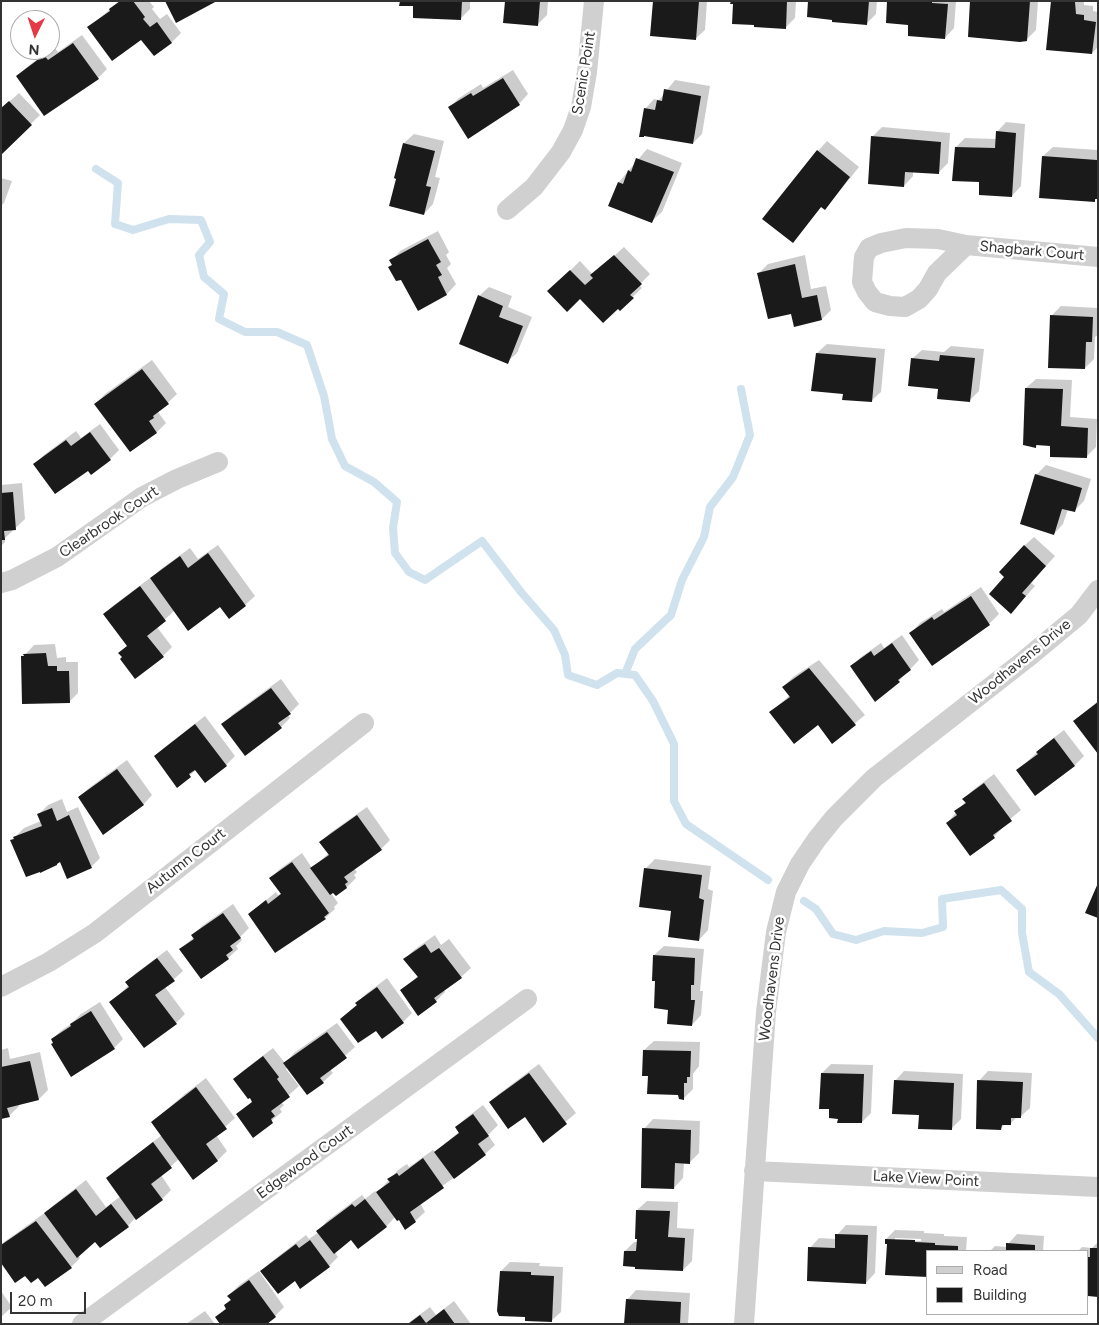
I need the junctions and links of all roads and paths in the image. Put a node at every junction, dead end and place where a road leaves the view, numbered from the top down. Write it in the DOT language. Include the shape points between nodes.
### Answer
graph roads {
  1 [pos="594,1"];
  2 [pos="507,210"];
  3 [pos="966,245"];
  4 [pos="1098,257"];
  5 [pos="218,462"];
  6 [pos="1,583"];
  7 [pos="1098,590"];
  8 [pos="364,724"];
  9 [pos="1,987"];
  10 [pos="527,999"];
  11 [pos="754,1171"];
  12 [pos="1098,1186"];
  13 [pos="82,1324"];
  14 [pos="744,1324"];
  1 -- 2 [label="street, Scenic Point" via="587,72 573,130 561,152 534,187"];
  3 -- 3 [label="street, Shagbark Court" via="938,238 881,242 870,248 864,257 862,282 875,302 905,307 919,299 937,273"];
  3 -- 4 [label="street, Shagbark Court"];
  5 -- 6 [label="street, Clearbrook Court" via="142,497 57,557"];
  7 -- 11 [label="street, Woodhavens Drive" via="1079,615 874,778 834,818 800,864 786,892 776,932 766,1012"];
  8 -- 9 [label="street, Autumn Court" via="95,933"];
  10 -- 13 [label="street, Edgewood Court"];
  11 -- 12 [label="street, Lake View Point"];
  11 -- 14 [label="street, Woodhavens Drive"];
}
